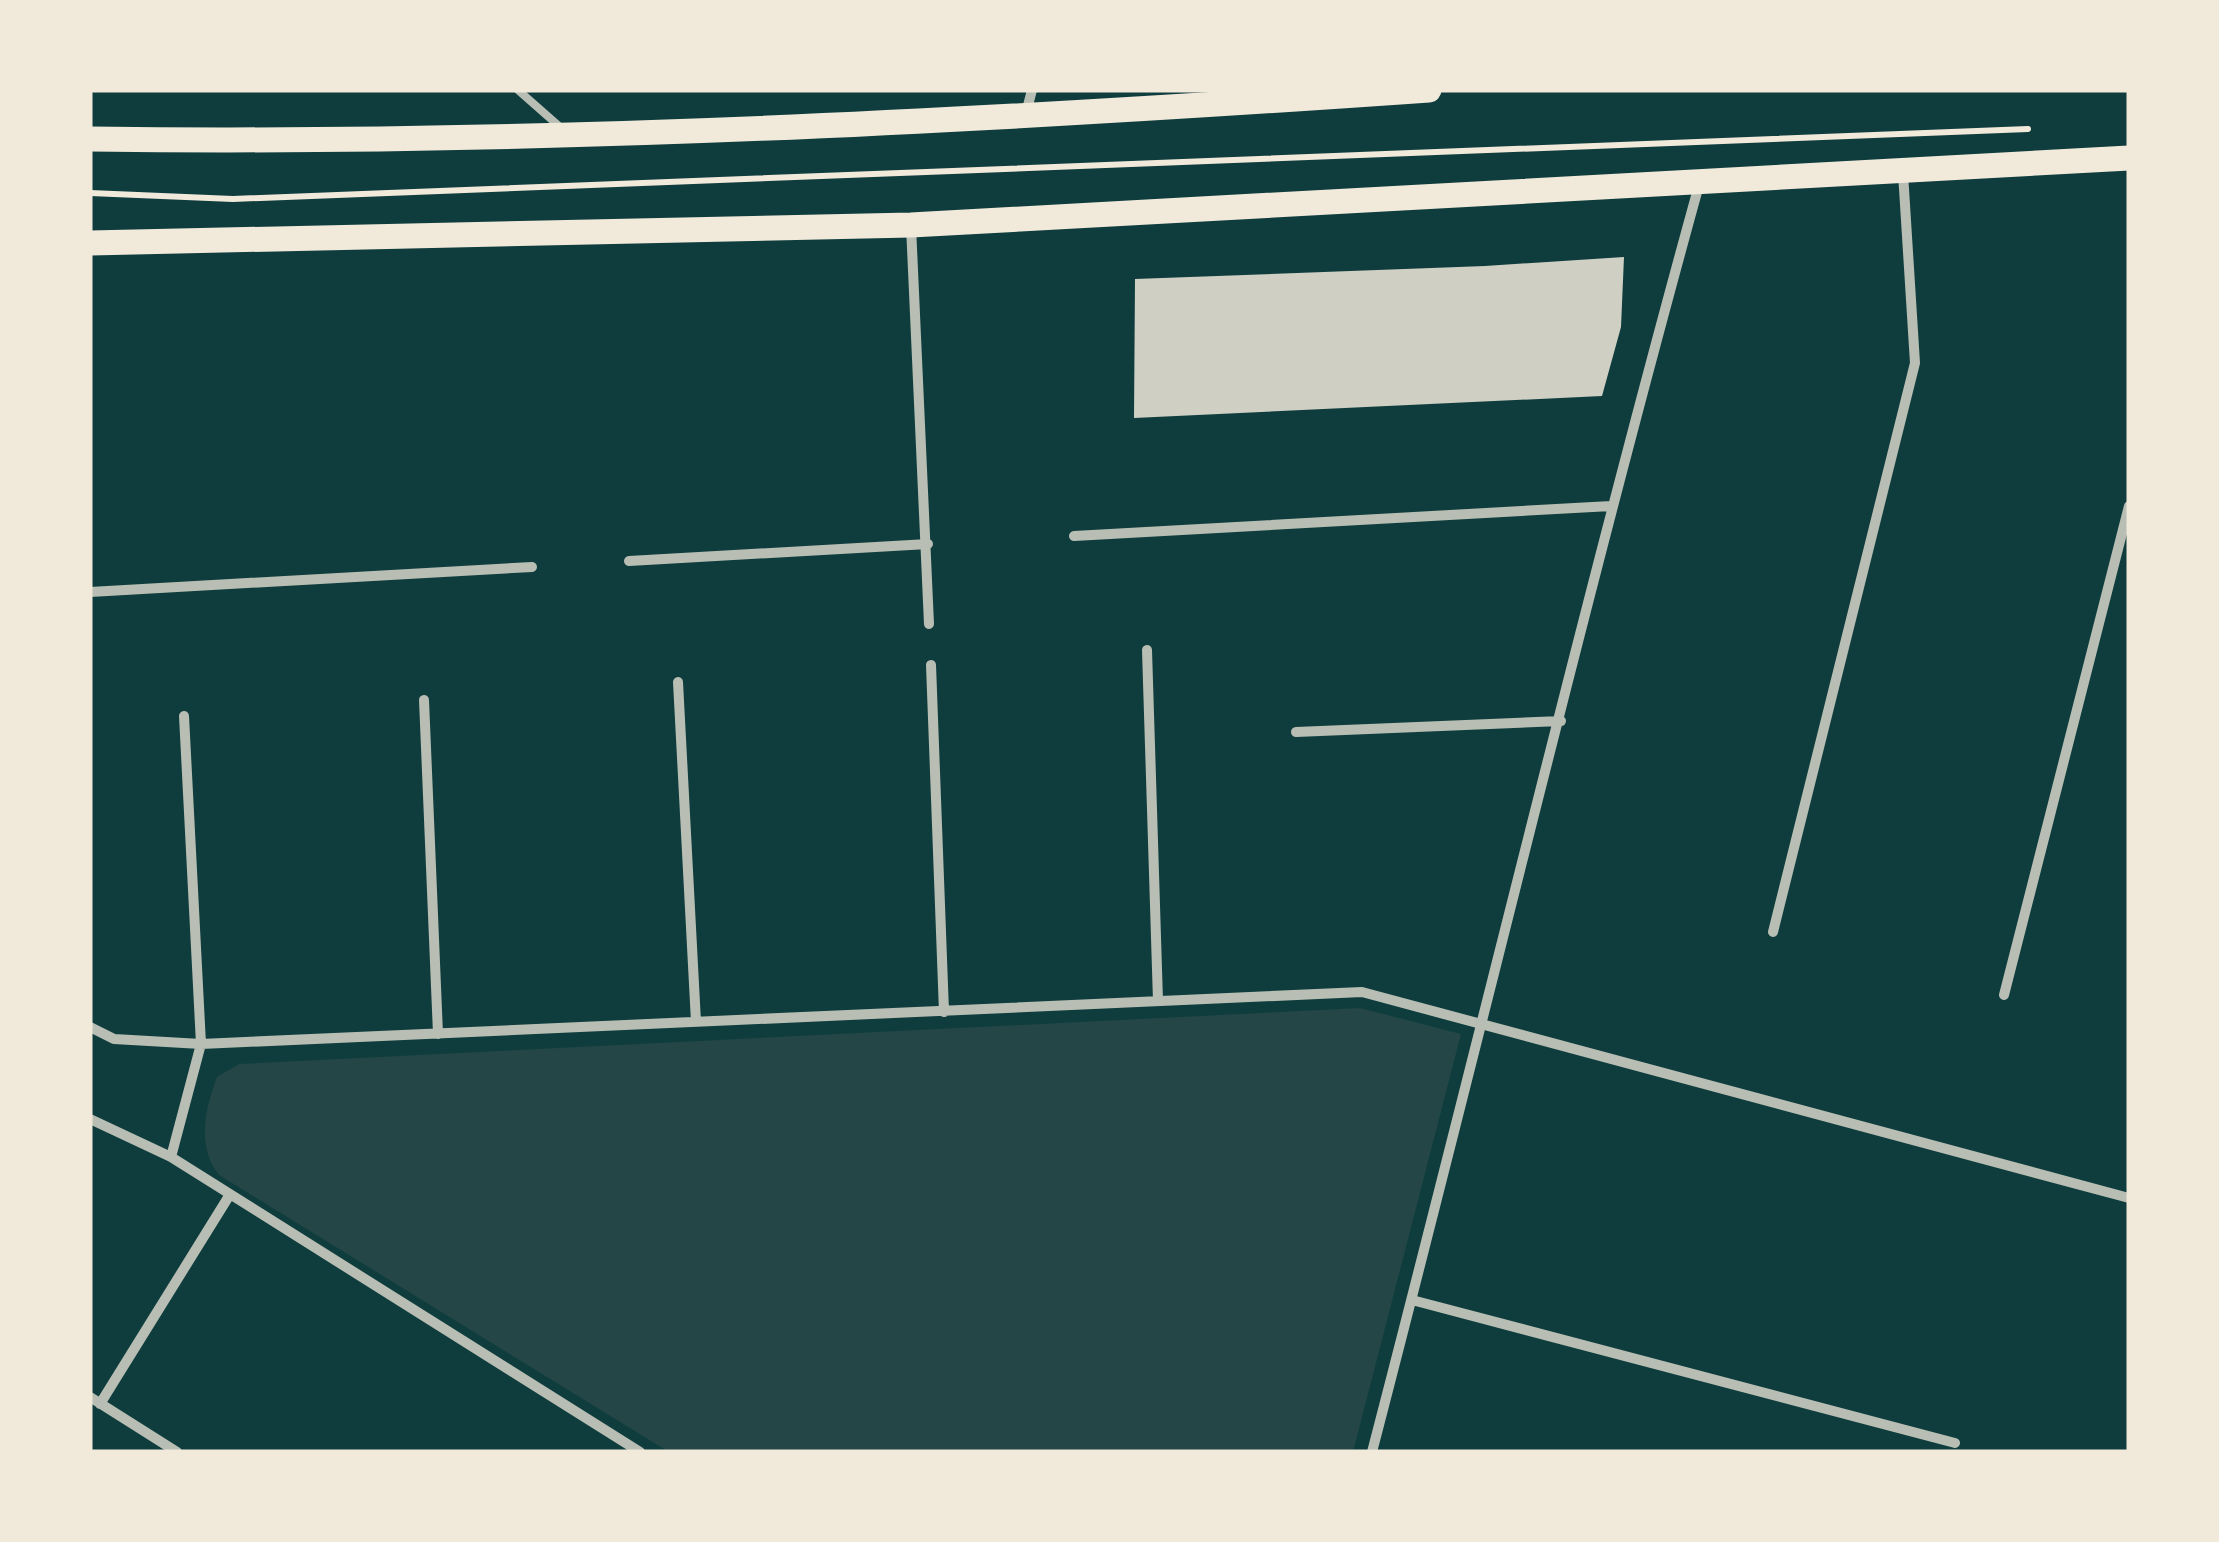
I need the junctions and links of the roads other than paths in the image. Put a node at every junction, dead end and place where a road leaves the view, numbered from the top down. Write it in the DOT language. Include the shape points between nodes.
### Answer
graph roads {
  1 [pos="518,90"];
  2 [pos="1032,90"];
  3 [pos="1425,90"];
  4 [pos="1024,118"];
  5 [pos="566,132"];
  6 [pos="90,138"];
  7 [pos="2129,158"];
  8 [pos="1903,172"];
  9 [pos="1699,185"];
  10 [pos="910,225"];
  11 [pos="90,243"];
  12 [pos="1610,506"];
  13 [pos="2129,506"];
  14 [pos="1074,536"];
  15 [pos="928,544"];
  16 [pos="630,561"];
  17 [pos="532,567"];
  18 [pos="90,592"];
  19 [pos="929,624"];
  20 [pos="1147,650"];
  21 [pos="931,665"];
  22 [pos="678,682"];
  23 [pos="424,700"];
  24 [pos="184,716"];
  25 [pos="1561,720"];
  26 [pos="1296,732"];
  27 [pos="1773,932"];
  28 [pos="2004,995"];
  29 [pos="1158,1002"];
  30 [pos="944,1012"];
  31 [pos="696,1022"];
  32 [pos="1483,1023"];
  33 [pos="90,1027"];
  34 [pos="438,1034"];
  35 [pos="201,1044"];
  36 [pos="90,1120"];
  37 [pos="171,1157"];
  38 [pos="229,1196"];
  39 [pos="2129,1198"];
  40 [pos="1412,1300"];
  41 [pos="95,1401"];
  42 [pos="1956,1444"];
  43 [pos="177,1452"];
  44 [pos="640,1452"];
  45 [pos="1372,1452"];
  1 -- 5 [label="lane"];
  2 -- 4 [label="street"];
  3 -- 4 [label="main road"];
  4 -- 5 [label="main road"];
  5 -- 6 [label="main road" via="247,142"];
  7 -- 8 [label="main road"];
  8 -- 9 [label="main road"];
  8 -- 27 [label="street" via="1915,363"];
  9 -- 10 [label="main road"];
  9 -- 12 [label="street"];
  10 -- 11 [label="main road"];
  10 -- 15 [label="street"];
  12 -- 14 [label="street"];
  12 -- 25 [label="street"];
  13 -- 28 [label="street"];
  15 -- 16 [label="street"];
  15 -- 19 [label="street"];
  17 -- 18 [label="street"];
  20 -- 29 [label="street"];
  21 -- 30 [label="street"];
  22 -- 31 [label="street"];
  23 -- 34 [label="street"];
  24 -- 35 [label="street"];
  25 -- 26 [label="street"];
  25 -- 32 [label="street"];
  29 -- 30 [label="street"];
  29 -- 32 [label="street" via="1362,992"];
  30 -- 31 [label="street"];
  31 -- 34 [label="street"];
  32 -- 39 [label="street"];
  32 -- 40 [label="street"];
  33 -- 35 [label="street" via="114,1039"];
  34 -- 35 [label="street"];
  35 -- 37 [label="street"];
  36 -- 37 [label="street"];
  37 -- 38 [label="street"];
  38 -- 41 [label="street"];
  38 -- 44 [label="street"];
  40 -- 42 [label="street"];
  40 -- 45 [label="street"];
  41 -- 43 [label="street"];
}
